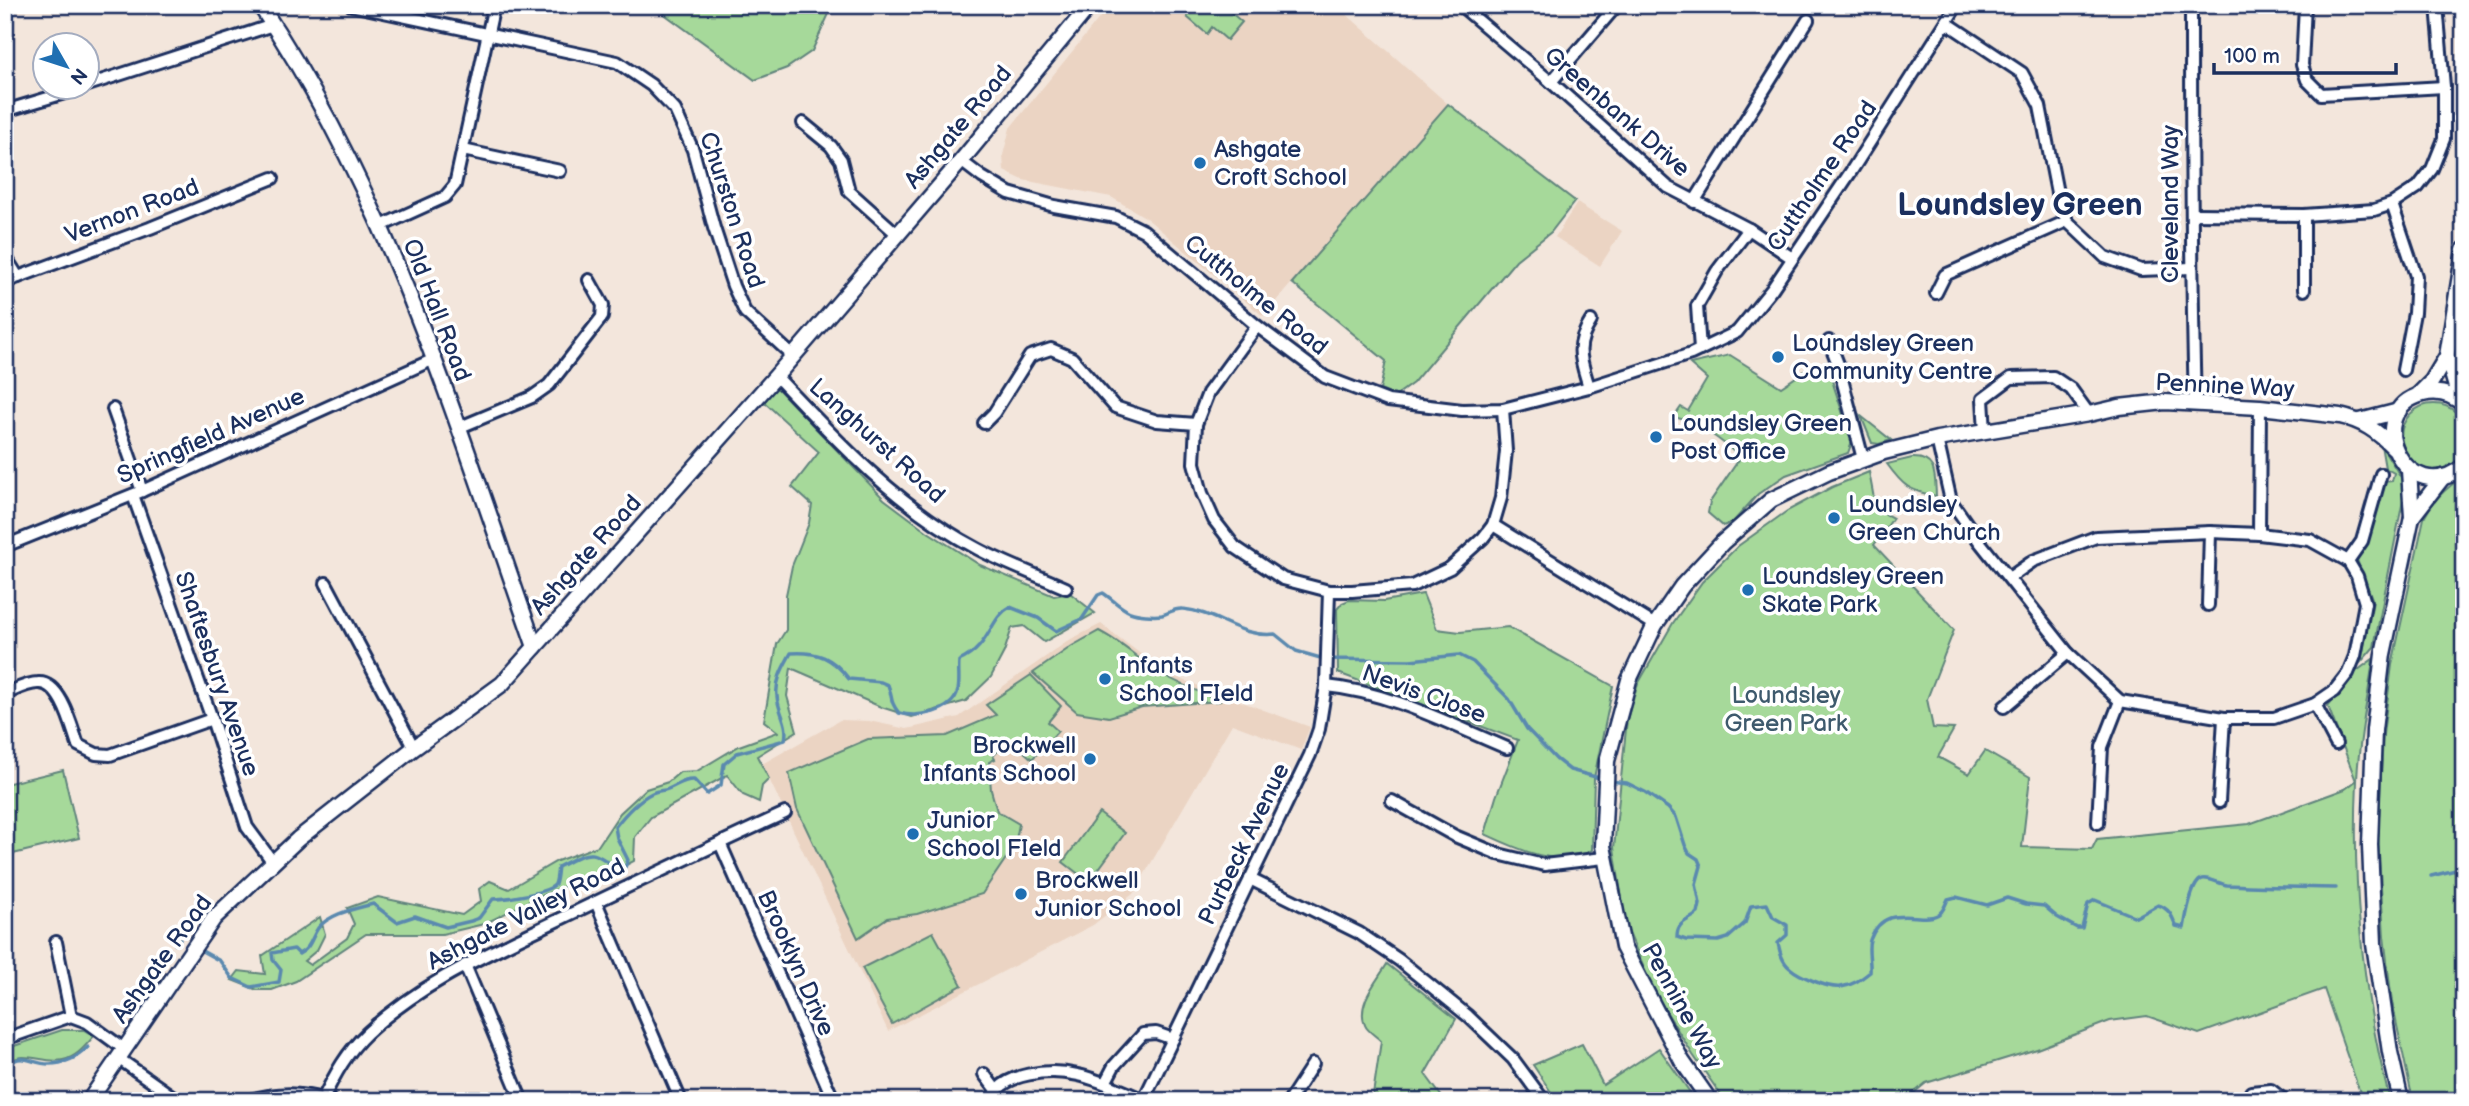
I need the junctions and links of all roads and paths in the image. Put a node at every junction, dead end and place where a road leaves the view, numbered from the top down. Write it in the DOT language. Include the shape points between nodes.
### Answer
graph roads {
  1 [pos="351,5"];
  2 [pos="494,5"];
  3 [pos="1090,5"];
  4 [pos="1461,5"];
  5 [pos="1618,5"];
  6 [pos="1957,5"];
  7 [pos="2191,5"];
  8 [pos="2305,5"];
  9 [pos="2437,5"];
  10 [pos="265,7"];
  11 [pos="1808,20"];
  12 [pos="1947,23"];
  13 [pos="273,25"];
  14 [pos="487,34"];
  15 [pos="102,80"];
  16 [pos="1550,82"];
  17 [pos="2444,87"];
  18 [pos="35,102"];
  19 [pos="5,111"];
  20 [pos="803,123"];
  21 [pos="463,150"];
  22 [pos="961,161"];
  23 [pos="560,170"];
  24 [pos="273,178"];
  25 [pos="1694,202"];
  26 [pos="2392,205"];
  27 [pos="2193,214"];
  28 [pos="2304,215"];
  29 [pos="2067,221"];
  30 [pos="381,226"];
  31 [pos="1749,229"];
  32 [pos="897,234"];
  33 [pos="2464,250"];
  34 [pos="5,256"];
  35 [pos="1792,258"];
  36 [pos="2191,268"];
  37 [pos="18,277"];
  38 [pos="589,280"];
  39 [pos="5,282"];
  40 [pos="2304,290"];
  41 [pos="1936,293"];
  42 [pos="1591,321"];
  43 [pos="1257,326"];
  44 [pos="1829,341"];
  45 [pos="1700,349"];
  46 [pos="793,356"];
  47 [pos="2447,356"];
  48 [pos="432,360"];
  49 [pos="2403,370"];
  50 [pos="776,376"];
  51 [pos="1589,387"];
  52 [pos="2417,396"];
  53 [pos="2195,402"];
  54 [pos="2462,403"];
  55 [pos="2260,407"];
  56 [pos="113,409"];
  57 [pos="1503,409"];
  58 [pos="2399,411"];
  59 [pos="2089,414"];
  60 [pos="2360,421"];
  61 [pos="984,423"];
  62 [pos="1196,424"];
  63 [pos="458,428"];
  64 [pos="1985,432"];
  65 [pos="1937,439"];
  66 [pos="2394,448"];
  67 [pos="1863,458"];
  68 [pos="2464,466"];
  69 [pos="2409,470"];
  70 [pos="2381,474"];
  71 [pos="2443,477"];
  72 [pos="137,493"];
  73 [pos="2412,517"];
  74 [pos="1493,525"];
  75 [pos="2210,532"];
  76 [pos="2259,534"];
  77 [pos="5,546"];
  78 [pos="2348,561"];
  79 [pos="2009,578"];
  80 [pos="326,583"];
  81 [pos="1066,588"];
  82 [pos="1329,592"];
  83 [pos="2208,605"];
  84 [pos="1655,625"];
  85 [pos="535,648"];
  86 [pos="2068,653"];
  87 [pos="1326,686"];
  88 [pos="5,694"];
  89 [pos="2120,701"];
  90 [pos="2315,704"];
  91 [pos="2004,707"];
  92 [pos="2224,718"];
  93 [pos="212,719"];
  94 [pos="2336,744"];
  95 [pos="414,748"];
  96 [pos="1507,748"];
  97 [pos="1392,801"];
  98 [pos="2220,802"];
  99 [pos="785,813"];
  100 [pos="2098,823"];
  101 [pos="720,843"];
  102 [pos="1604,858"];
  103 [pos="272,861"];
  104 [pos="1250,879"];
  105 [pos="597,902"];
  106 [pos="56,942"];
  107 [pos="465,965"];
  108 [pos="71,1016"];
  109 [pos="5,1039"];
  110 [pos="1173,1039"];
  111 [pos="121,1054"];
  112 [pos="1313,1064"];
  113 [pos="984,1074"];
  114 [pos="1306,1074"];
  115 [pos="1317,1082"];
  116 [pos="1105,1083"];
  117 [pos="2251,1091"];
  118 [pos="994,1095"];
  119 [pos="327,1100"];
  120 [pos="1144,1100"];
  121 [pos="89,1101"];
  122 [pos="179,1101"];
  123 [pos="246,1101"];
  124 [pos="522,1101"];
  125 [pos="681,1101"];
  126 [pos="834,1101"];
  127 [pos="1290,1101"];
  128 [pos="1544,1101"];
  129 [pos="1710,1101"];
  130 [pos="2285,1101"];
  131 [pos="2401,1101"];
  1 -- 14 [label="street, Churston Road"];
  2 -- 14 [label="street"];
  3 -- 22 [label="street, Ashgate Road"];
  4 -- 16 [label="street, Greenbank Drive"];
  5 -- 16 [label="street"];
  6 -- 12 [label="street, Cuttholme Road"];
  7 -- 27 [label="street, Cleveland Way"];
  8 -- 17 [label="street" via="2302,65 2307,80 2321,94"];
  9 -- 17 [label="street"];
  10 -- 13 [label="street, Old Hall Road"];
  11 -- 25 [label="street"];
  12 -- 29 [label="street" via="2022,73 2040,106 2057,198"];
  12 -- 35 [label="street, Cuttholme Road"];
  13 -- 15 [label="street"];
  13 -- 30 [label="street, Old Hall Road" via="344,149"];
  14 -- 21 [label="street"];
  14 -- 46 [label="street, Churston Road" via="617,62 651,85 674,110 693,150 714,228 745,312"];
  16 -- 25 [label="street, Greenbank Drive" via="1668,187"];
  17 -- 26 [label="street" via="2444,139 2432,169 2418,187"];
  18 -- 19 [label="street"];
  20 -- 32 [label="street" via="841,160 849,191"];
  21 -- 23 [label="street"];
  21 -- 30 [label="street" via="455,185 445,197"];
  22 -- 32 [label="street, Ashgate Road"];
  22 -- 43 [label="street, Cuttholme Road" via="1009,193 1116,217 1144,231"];
  24 -- 37 [label="street, Vernon Road"];
  25 -- 31 [label="street, Greenbank Drive"];
  26 -- 28 [label="street"];
  26 -- 49 [label="street" via="2416,276"];
  27 -- 28 [label="street"];
  27 -- 36 [label="street, Cleveland Way"];
  28 -- 40 [label="street"];
  29 -- 36 [label="street" via="2105,257 2141,270"];
  29 -- 41 [label="street" via="1945,275"];
  30 -- 48 [label="street, Old Hall Road"];
  31 -- 35 [label="street, Greenbank Drive"];
  31 -- 45 [label="street, Cuttholme Road" via="1697,306"];
  32 -- 46 [label="street, Ashgate Road"];
  33 -- 47 [label="street"];
  34 -- 37 [label="street"];
  35 -- 45 [label="street, Cuttholme Road" via="1738,332"];
  36 -- 53 [label="street, Cleveland Way"];
  37 -- 39 [label="street, Vernon Road"];
  38 -- 63 [label="street" via="603,305 603,317 549,385 532,397"];
  42 -- 51 [label="street" via="1581,336 1580,359"];
  43 -- 57 [label="street, Cuttholme Road" via="1325,377 1388,401 1462,410"];
  43 -- 62 [label="street" via="1208,393"];
  44 -- 67 [label="street"];
  45 -- 51 [label="street, Cuttholme Road"];
  46 -- 50 [label="street, Ashgate Road"];
  47 -- 52 [label="street"];
  47 -- 54 [label="street"];
  48 -- 63 [label="street, Old Hall Road"];
  48 -- 72 [label="street, Springfield Avenue"];
  50 -- 81 [label="street, Langhurst Road" via="840,443 916,509 977,549"];
  50 -- 85 [label="street, Ashgate Road"];
  51 -- 57 [label="street, Cuttholme Road"];
  52 -- 54 [label="street" via="2434,393"];
  52 -- 58 [label="street"];
  53 -- 55 [label="street, Pennine Way"];
  53 -- 59 [label="street, Pennine Way" via="2119,407"];
  55 -- 60 [label="street, Pennine Way"];
  55 -- 76 [label="street"];
  56 -- 72 [label="street, Shaftesbury Avenue"];
  57 -- 74 [label="street" via="1506,451"];
  58 -- 60 [label="street, Pennine Way"];
  58 -- 66 [label="street" via="2392,433"];
  59 -- 64 [label="street, Pennine Way"];
  59 -- 64 [label="street" via="2071,389 2053,377 2011,378 1983,399"];
  60 -- 66 [label="street, Pennine Way"];
  61 -- 62 [label="street" via="1030,356 1051,349 1072,358 1115,407 1157,421"];
  62 -- 82 [label="street" via="1194,463 1213,520 1235,547 1283,579"];
  63 -- 85 [label="street, Old Hall Road"];
  64 -- 65 [label="street, Pennine Way"];
  65 -- 67 [label="street, Pennine Way"];
  65 -- 79 [label="street" via="1951,501"];
  66 -- 69 [label="street, Pennine Way"];
  67 -- 84 [label="street, Pennine Way" via="1771,500 1723,541 1682,586"];
  68 -- 71 [label="street"];
  69 -- 71 [label="street" via="2425,477"];
  69 -- 73 [label="street"];
  70 -- 78 [label="street" via="2362,541"];
  71 -- 73 [label="street"];
  72 -- 77 [label="street, Springfield Avenue"];
  72 -- 93 [label="street, Shaftesbury Avenue"];
  73 -- 131 [label="street" via="2383,654 2374,730 2370,845 2374,944 2389,1052"];
  74 -- 82 [label="street" via="1450,568 1412,586"];
  74 -- 84 [label="street"];
  75 -- 76 [label="street"];
  75 -- 79 [label="street" via="2095,537 2033,561"];
  75 -- 83 [label="street"];
  76 -- 78 [label="street" via="2311,540"];
  78 -- 90 [label="street" via="2365,603 2355,656 2334,691"];
  79 -- 86 [label="street"];
  80 -- 95 [label="street"];
  82 -- 87 [label="street, Purbeck Avenue"];
  84 -- 102 [label="street, Pennine Way" via="1629,680 1611,748"];
  85 -- 95 [label="street, Ashgate Road" via="502,684"];
  86 -- 89 [label="street"];
  86 -- 91 [label="street"];
  87 -- 96 [label="street, Nevis Close" via="1385,698"];
  87 -- 104 [label="street, Purbeck Avenue" via="1310,755"];
  88 -- 93 [label="street" via="37,682 48,684 59,695 79,745 96,754 110,755"];
  89 -- 92 [label="street"];
  89 -- 100 [label="street" via="2102,747"];
  90 -- 92 [label="street" via="2274,718"];
  90 -- 94 [label="street"];
  92 -- 98 [label="street"];
  93 -- 103 [label="street, Shaftesbury Avenue" via="247,827"];
  95 -- 103 [label="street, Ashgate Road"];
  97 -- 102 [label="street" via="1498,854 1544,864"];
  99 -- 101 [label="street, Ashgate Valley Road"];
  101 -- 105 [label="street, Ashgate Valley Road"];
  101 -- 126 [label="street, Brooklyn Drive"];
  102 -- 129 [label="street, Pennine Way" via="1623,947 1682,1061"];
  103 -- 111 [label="street, Ashgate Road" via="214,918"];
  104 -- 110 [label="street, Purbeck Avenue"];
  104 -- 128 [label="street" via="1359,933 1399,960 1513,1059"];
  105 -- 107 [label="street, Ashgate Valley Road"];
  105 -- 125 [label="street"];
  106 -- 108 [label="street"];
  107 -- 119 [label="street, Ashgate Valley Road" via="411,996 366,1034 344,1058"];
  107 -- 124 [label="street"];
  108 -- 109 [label="street"];
  108 -- 111 [label="street" via="87,1022"];
  110 -- 116 [label="street" via="1143,1034"];
  110 -- 120 [label="street, Purbeck Avenue"];
  111 -- 121 [label="street, Ashgate Road"];
  111 -- 122 [label="street"];
  112 -- 114 [label="street"];
  113 -- 118 [label="street"];
  114 -- 115 [label="street"];
  114 -- 127 [label="street"];
  116 -- 118 [label="street" via="1077,1075 1038,1074 1018,1077"];
  116 -- 120 [label="street"];
  117 -- 130 [label="street" via="2271,1090"];
  119 -- 123 [label="street" via="283,1092"];
}
